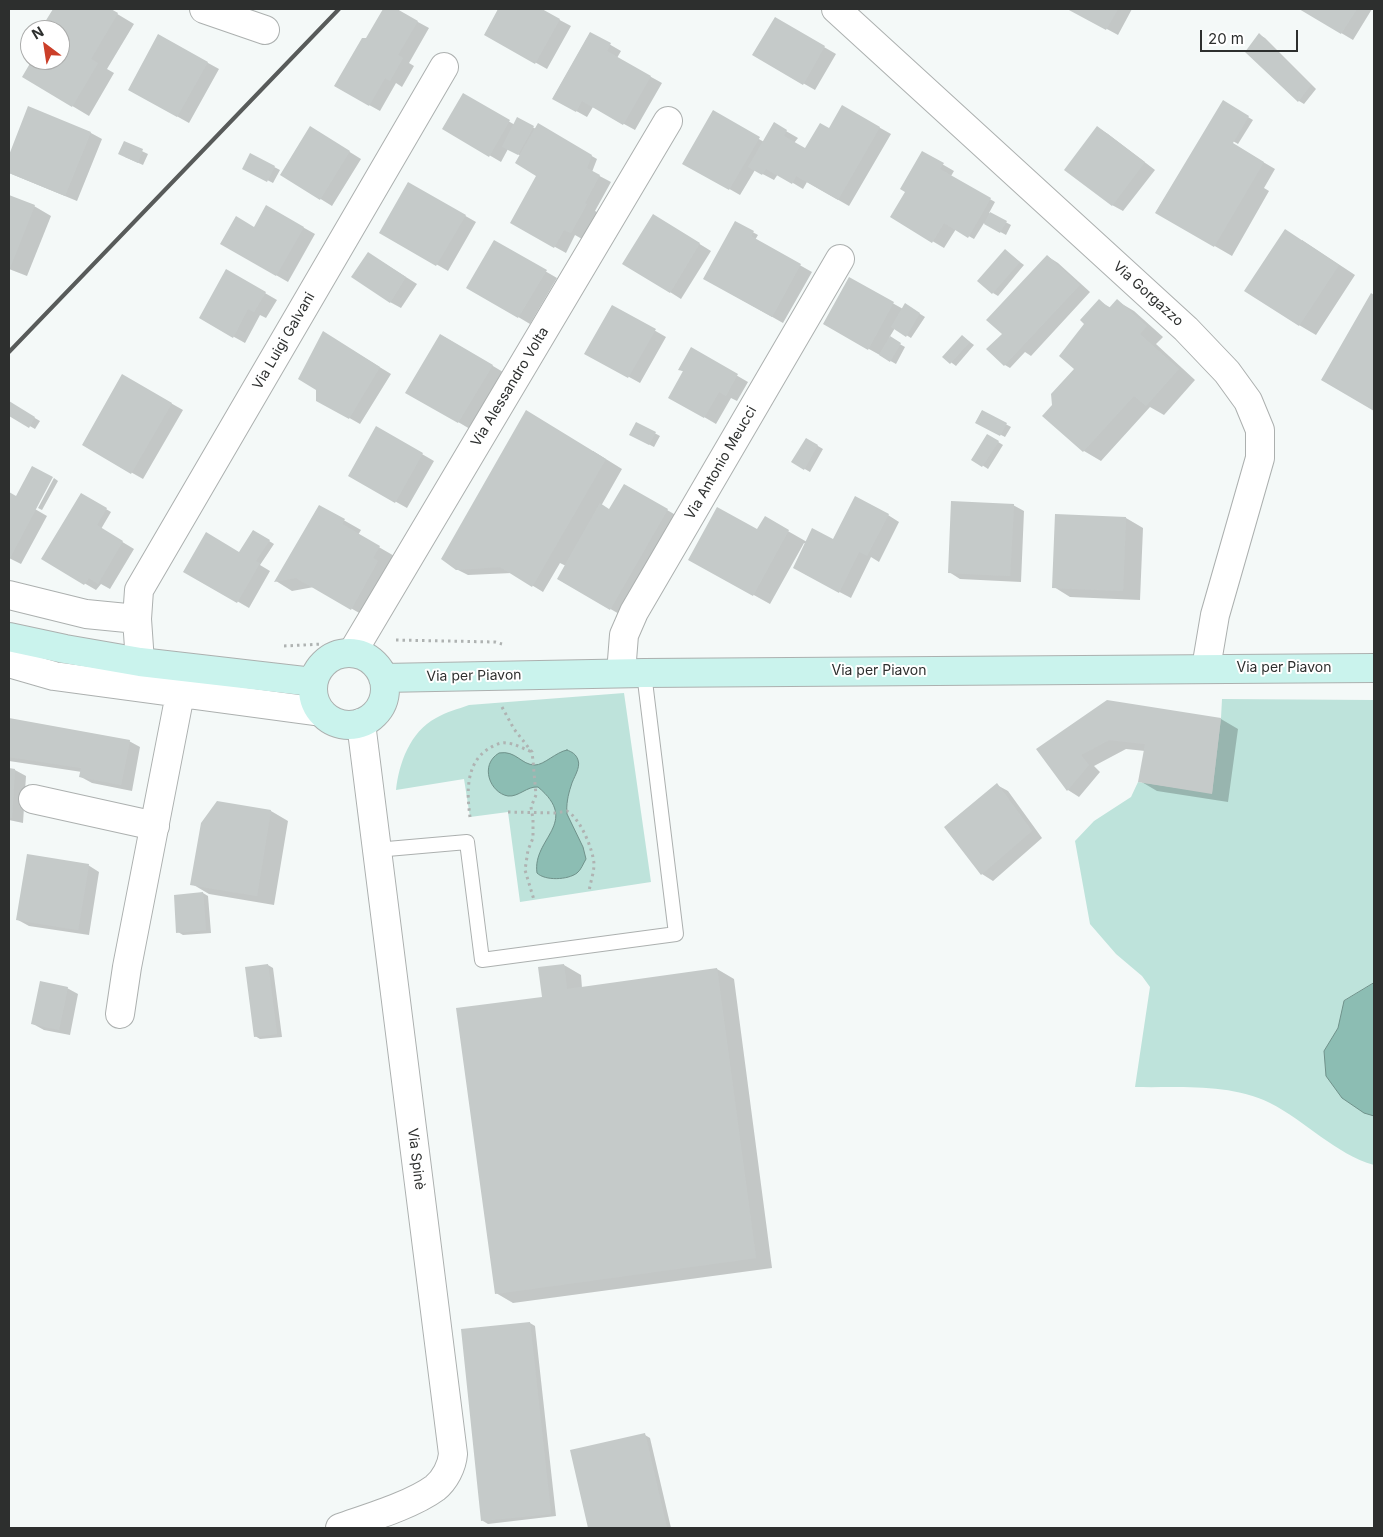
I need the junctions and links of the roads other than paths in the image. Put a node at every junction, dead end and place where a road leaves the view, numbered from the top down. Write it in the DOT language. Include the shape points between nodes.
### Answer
graph roads {
  1 [pos="204,9"];
  2 [pos="836,9"];
  3 [pos="265,30"];
  4 [pos="444,67"];
  5 [pos="668,121"];
  6 [pos="840,259"];
  7 [pos="9,595"];
  8 [pos="137,618"];
  9 [pos="9,637"];
  10 [pos="352,653"];
  11 [pos="140,662"];
  12 [pos="9,663"];
  13 [pos="1206,668"];
  14 [pos="1374,668"];
  15 [pos="632,673"];
  16 [pos="383,678"];
  17 [pos="313,682"];
  18 [pos="180,694"];
  19 [pos="321,712"];
  20 [pos="361,723"];
  21 [pos="33,799"];
  22 [pos="155,826"];
  23 [pos="376,850"];
  24 [pos="120,1014"];
  25 [pos="340,1528"];
  1 -- 3 [label="street"];
  2 -- 13 [label="street, Via Gorgazzo" via="1186,329 1227,372 1248,401 1260,430 1260,458 1215,615"];
  4 -- 8 [label="street, Via Luigi Galvani" via="139,590"];
  5 -- 10 [label="street, Via Alessandro Volta"];
  6 -- 15 [label="street, Via Antonio Meucci" via="634,612 624,635"];
  7 -- 8 [label="street" via="86,614"];
  8 -- 11 [label="street, Via Luigi Galvani"];
  9 -- 11 [label="street"];
  10 -- 16 [label="street" via="372,661"];
  10 -- 17 [label="street" via="332,657 317,672"];
  11 -- 17 [label="street"];
  12 -- 18 [label="street" via="54,676"];
  13 -- 14 [label="street, Via per Piavon"];
  13 -- 15 [label="street, Via per Piavon"];
  15 -- 16 [label="street, Via per Piavon"];
  15 -- 23 [label="lane" via="676,934 482,960 467,842"];
  16 -- 20 [label="street" via="383,700 378,710"];
  17 -- 19 [label="street" via="314,697"];
  18 -- 19 [label="street"];
  18 -- 22 [label="street"];
  19 -- 20 [label="street" via="339,724"];
  20 -- 23 [label="street, Via Spinè"];
  21 -- 22 [label="street"];
  22 -- 24 [label="street"];
  23 -- 25 [label="street, Via Spinè" via="453,1454 452,1463 436,1486 409,1502"];
}
